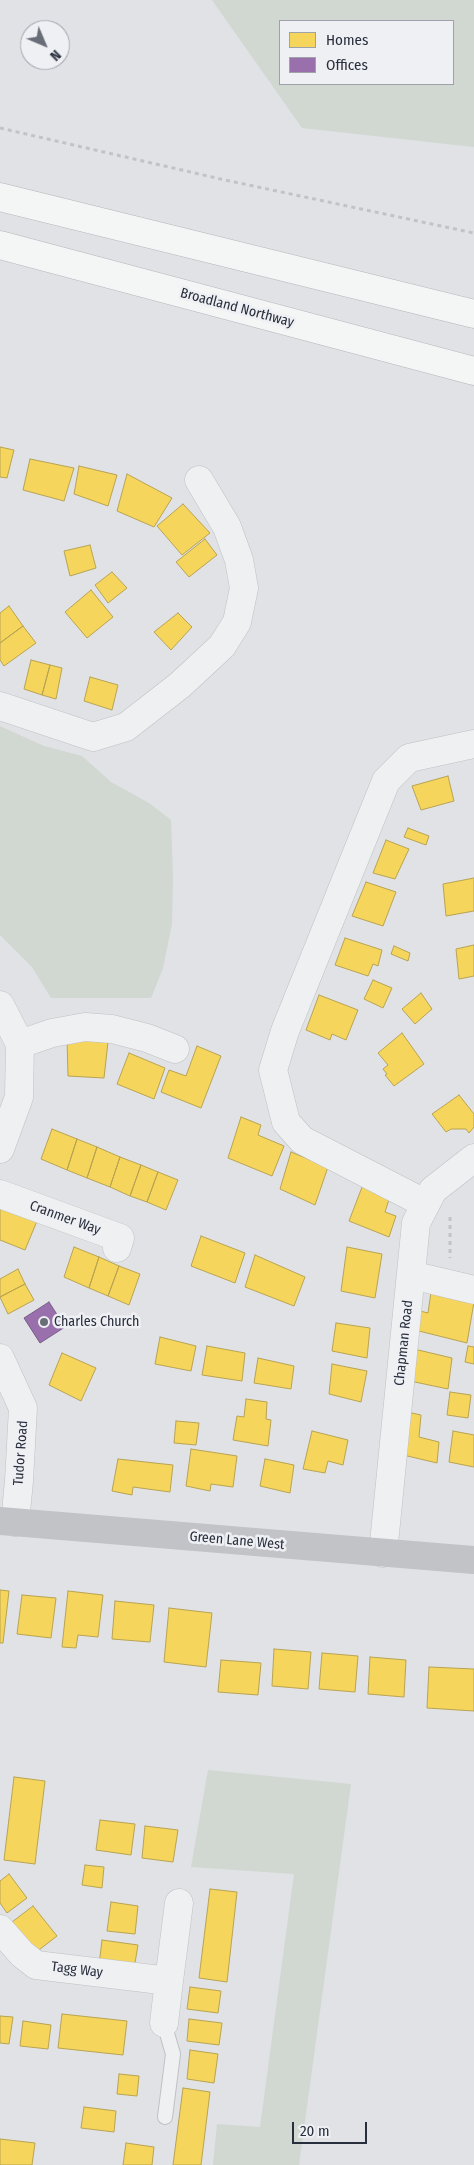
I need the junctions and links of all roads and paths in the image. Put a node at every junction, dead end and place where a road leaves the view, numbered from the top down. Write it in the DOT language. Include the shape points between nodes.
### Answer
graph roads {
  1 [pos="0,128"];
  2 [pos="0,197"];
  3 [pos="474,234"];
  4 [pos="0,245"];
  5 [pos="474,314"];
  6 [pos="474,371"];
  7 [pos="199,480"];
  8 [pos="0,706"];
  9 [pos="474,744"];
  10 [pos="0,1005"];
  11 [pos="20,1044"];
  12 [pos="176,1049"];
  13 [pos="0,1149"];
  14 [pos="474,1158"];
  15 [pos="0,1194"];
  16 [pos="426,1204"];
  17 [pos="450,1216"];
  18 [pos="117,1248"];
  19 [pos="411,1275"];
  20 [pos="462,1287"];
  21 [pos="3,1374"];
  22 [pos="7,1522"];
  23 [pos="383,1553"];
  24 [pos="474,1560"];
  25 [pos="179,1903"];
  26 [pos="0,1930"];
  27 [pos="169,1981"];
  28 [pos="164,2023"];
  29 [pos="164,2117"];
  1 -- 3 [label="path"];
  2 -- 5 [label="highway"];
  4 -- 6 [label="highway, Broadland Northway"];
  7 -- 8 [label="street" via="227,527 239,560 244,588 237,622 222,646 180,685 126,727 93,737"];
  9 -- 16 [label="street" via="409,758 386,781 272,1070 286,1122 302,1140"];
  10 -- 11 [label="street"];
  11 -- 12 [label="street" via="52,1033 85,1027 112,1029"];
  11 -- 13 [label="street" via="19,1097"];
  14 -- 16 [label="street, Chapman Road" via="433,1190"];
  15 -- 18 [label="street, Cranmer Way" via="120,1238"];
  16 -- 19 [label="street, Chapman Road" via="416,1223"];
  17 -- 20 [label="path"];
  19 -- 20 [label="street"];
  19 -- 23 [label="street, Chapman Road"];
  21 -- 22 [label="street, Tudor Road" via="23,1408 19,1481"];
  22 -- 23 [label="street, Green Lane West"];
  23 -- 24 [label="street, Green Lane West"];
  25 -- 27 [label="street"];
  26 -- 27 [label="street, Tagg Way" via="36,1965"];
  27 -- 28 [label="street"];
  28 -- 29 [label="lane" via="173,2054"];
}
